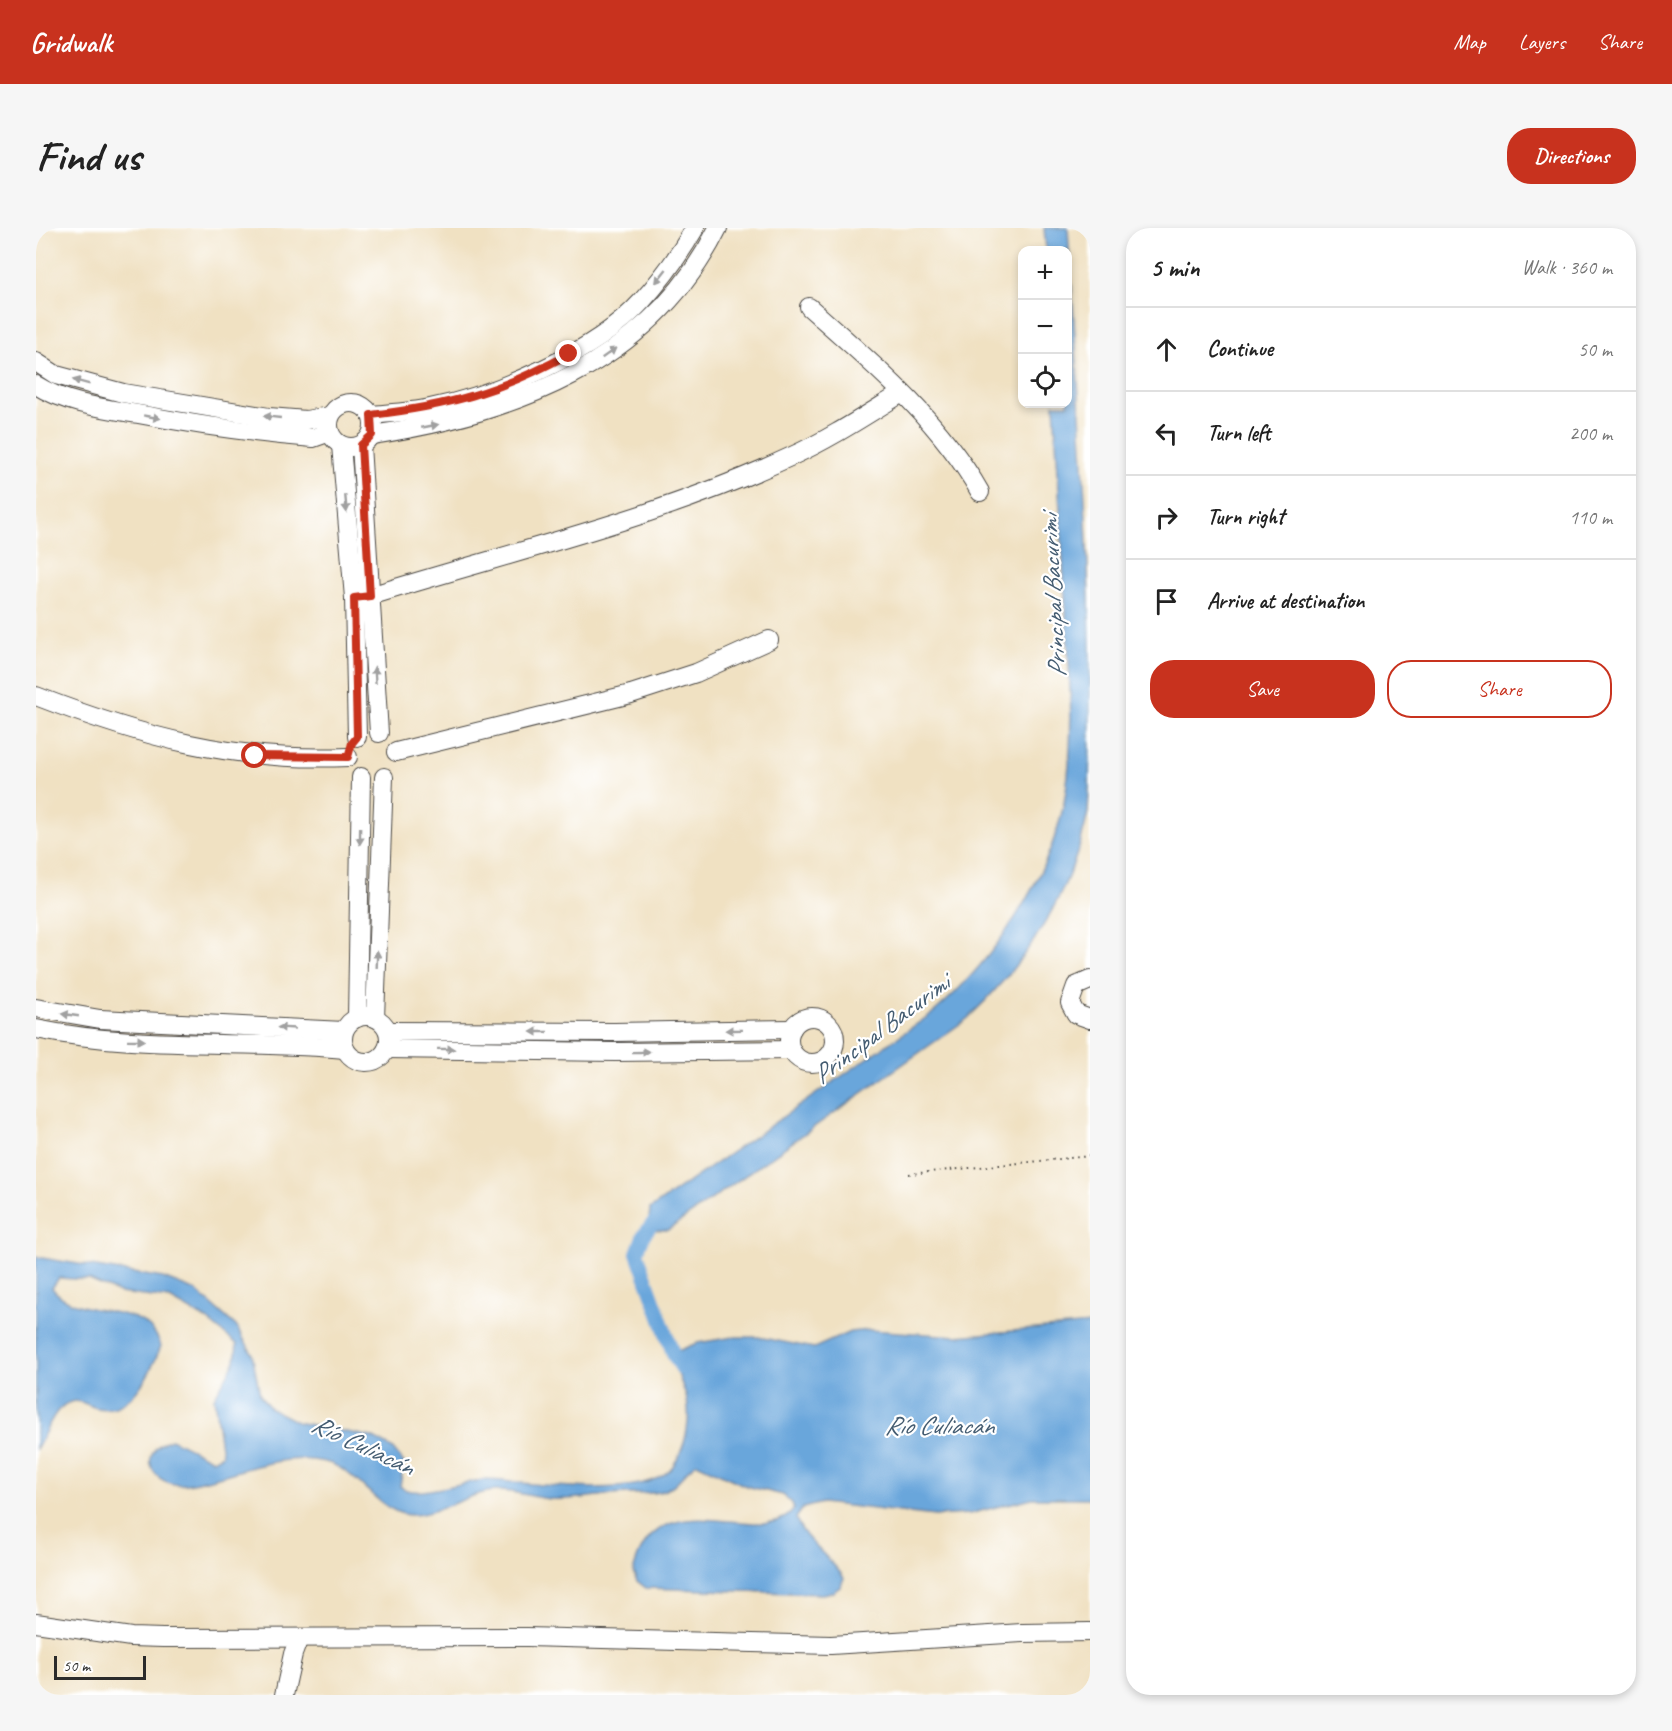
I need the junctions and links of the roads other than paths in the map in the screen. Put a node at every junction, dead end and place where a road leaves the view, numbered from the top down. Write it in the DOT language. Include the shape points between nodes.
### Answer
graph roads {
  1 [pos="695,228"];
  2 [pos="718,228"];
  3 [pos="809,307"];
  4 [pos="619,321"];
  5 [pos="632,336"];
  6 [pos="36,362"];
  7 [pos="56,375"];
  8 [pos="43,390"];
  9 [pos="902,393"];
  10 [pos="371,415"];
  11 [pos="334,431"];
  12 [pos="366,440"];
  13 [pos="980,492"];
  14 [pos="362,597"];
  15 [pos="769,640"];
  16 [pos="36,696"];
  17 [pos="379,733"];
  18 [pos="357,737"];
  19 [pos="396,752"];
  20 [pos="348,757"];
  21 [pos="361,777"];
  22 [pos="384,777"];
  23 [pos="1090,981"];
  24 [pos="36,1008"];
  25 [pos="100,1019"];
  26 [pos="1090,1019"];
  27 [pos="36,1029"];
  28 [pos="792,1029"];
  29 [pos="366,1032"];
  30 [pos="614,1032"];
  31 [pos="99,1039"];
  32 [pos="791,1050"];
  33 [pos="615,1052"];
  34 [pos="36,1623"];
  35 [pos="1090,1632"];
  36 [pos="299,1638"];
  37 [pos="284,1695"];
  1 -- 4 [label="street, one-way" via="640,303"];
  2 -- 5 [label="street" via="680,285"];
  3 -- 9 [label="street"];
  4 -- 5 [label="street"];
  4 -- 10 [label="street" via="533,374 430,408"];
  12 -- 5 [label="street, one-way" via="514,402 593,364"];
  6 -- 7 [label="street"];
  7 -- 8 [label="street"];
  11 -- 7 [label="street, one-way" via="306,420 123,393"];
  8 -- 11 [label="street, one-way" via="86,405 200,425 313,438"];
  9 -- 13 [label="street" via="954,449"];
  9 -- 14 [label="street" via="792,456 709,490 574,537"];
  10 -- 11 [label="street" via="361,405 340,406"];
  10 -- 12 [label="street"];
  11 -- 12 [label="street" via="348,447"];
  11 -- 14 [label="street, one-way"];
  12 -- 14 [label="street"];
  17 -- 14 [label="street, one-way"];
  14 -- 18 [label="street"];
  15 -- 19 [label="street" via="696,673 631,694"];
  16 -- 20 [label="street" via="182,744 282,758"];
  17 -- 18 [label="street"];
  17 -- 19 [label="street" via="392,742"];
  18 -- 20 [label="street"];
  19 -- 22 [label="street" via="395,764"];
  20 -- 21 [label="street" via="354,772"];
  21 -- 22 [label="street"];
  21 -- 29 [label="street, one-way"];
  29 -- 22 [label="street, one-way"];
  23 -- 26 [label="street" via="1076,986 1070,996 1076,1014"];
  25 -- 24 [label="street, one-way"];
  29 -- 25 [label="street, one-way"];
  25 -- 31 [label="street"];
  27 -- 31 [label="street"];
  28 -- 30 [label="street, one-way"];
  28 -- 32 [label="street"];
  28 -- 32 [label="street" via="806,1018 821,1019 833,1030 835,1045 827,1059 812,1064 798,1059"];
  30 -- 29 [label="street, one-way"];
  31 -- 29 [label="street, one-way" via="298,1044"];
  29 -- 33 [label="street, one-way"];
  30 -- 33 [label="street"];
  33 -- 32 [label="street, one-way"];
  34 -- 36 [label="street" via="131,1637"];
  35 -- 36 [label="street" via="868,1645 526,1637"];
  36 -- 37 [label="street"];
}
